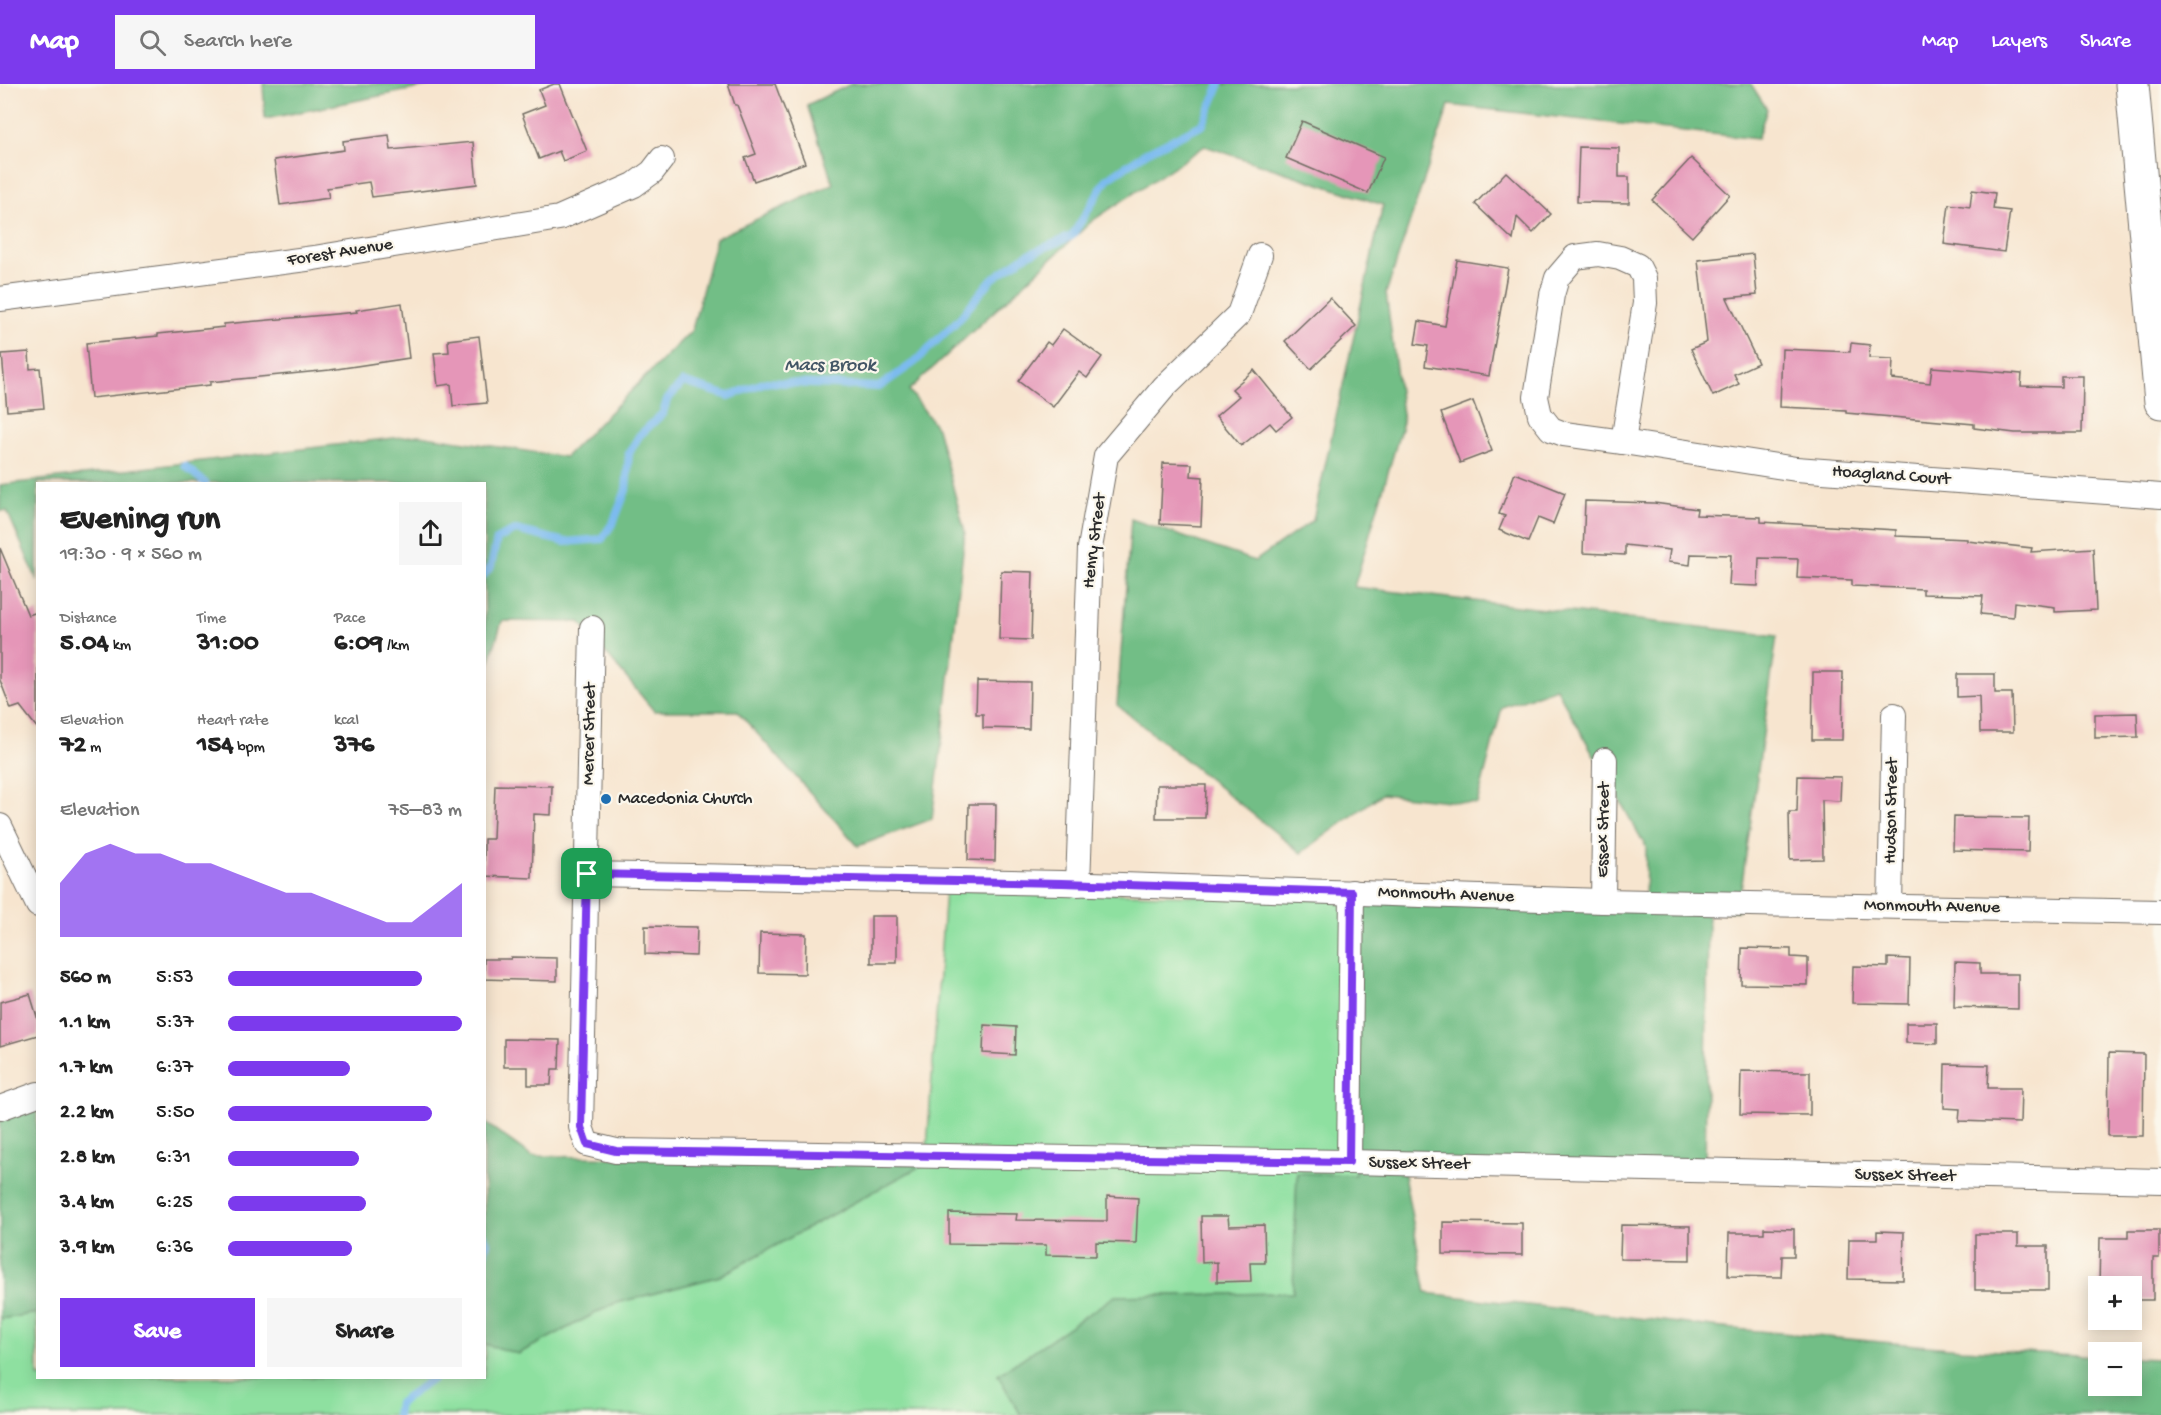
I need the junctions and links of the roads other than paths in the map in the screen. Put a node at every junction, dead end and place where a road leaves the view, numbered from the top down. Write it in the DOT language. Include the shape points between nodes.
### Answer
graph roads {
  1 [pos="2132,84"];
  2 [pos="662,159"];
  3 [pos="1260,255"];
  4 [pos="0,299"];
  5 [pos="2161,402"];
  6 [pos="1623,442"];
  7 [pos="2161,496"];
  8 [pos="592,628"];
  9 [pos="1894,715"];
  10 [pos="1605,760"];
  11 [pos="0,826"];
  12 [pos="587,874"];
  13 [pos="1078,884"];
  14 [pos="1352,892"];
  15 [pos="1603,900"];
  16 [pos="36,901"];
  17 [pos="1890,906"];
  18 [pos="2161,912"];
  19 [pos="36,1095"];
  20 [pos="0,1108"];
  21 [pos="581,1127"];
  22 [pos="1349,1162"];
  23 [pos="2161,1181"];
  1 -- 5 [label="street"];
  2 -- 4 [label="street, Forest Avenue" via="634,185 559,218 314,258"];
  3 -- 13 [label="street, Henry Street" via="1239,314 1165,386 1106,456 1090,548"];
  6 -- 6 [label="street, Hoagland Court" via="1645,303 1644,278 1638,266 1620,258 1598,254 1575,257 1557,278 1552,295 1536,397 1540,415 1551,429 1564,434"];
  6 -- 7 [label="street, Hoagland Court" via="1796,469"];
  8 -- 12 [label="street, Mercer Street"];
  9 -- 17 [label="street, Hudson Street"];
  10 -- 15 [label="street, Essex Street"];
  11 -- 16 [label="street"];
  12 -- 13 [label="street, Monmouth Avenue"];
  12 -- 21 [label="street, Mercer Street"];
  13 -- 14 [label="street, Monmouth Avenue"];
  14 -- 15 [label="street, Monmouth Avenue"];
  14 -- 22 [label="street"];
  15 -- 17 [label="street, Monmouth Avenue"];
  17 -- 18 [label="street, Monmouth Avenue"];
  19 -- 20 [label="street"];
  21 -- 22 [label="street, Sussex Street" via="587,1144 616,1151"];
  22 -- 23 [label="street, Sussex Street"];
}
